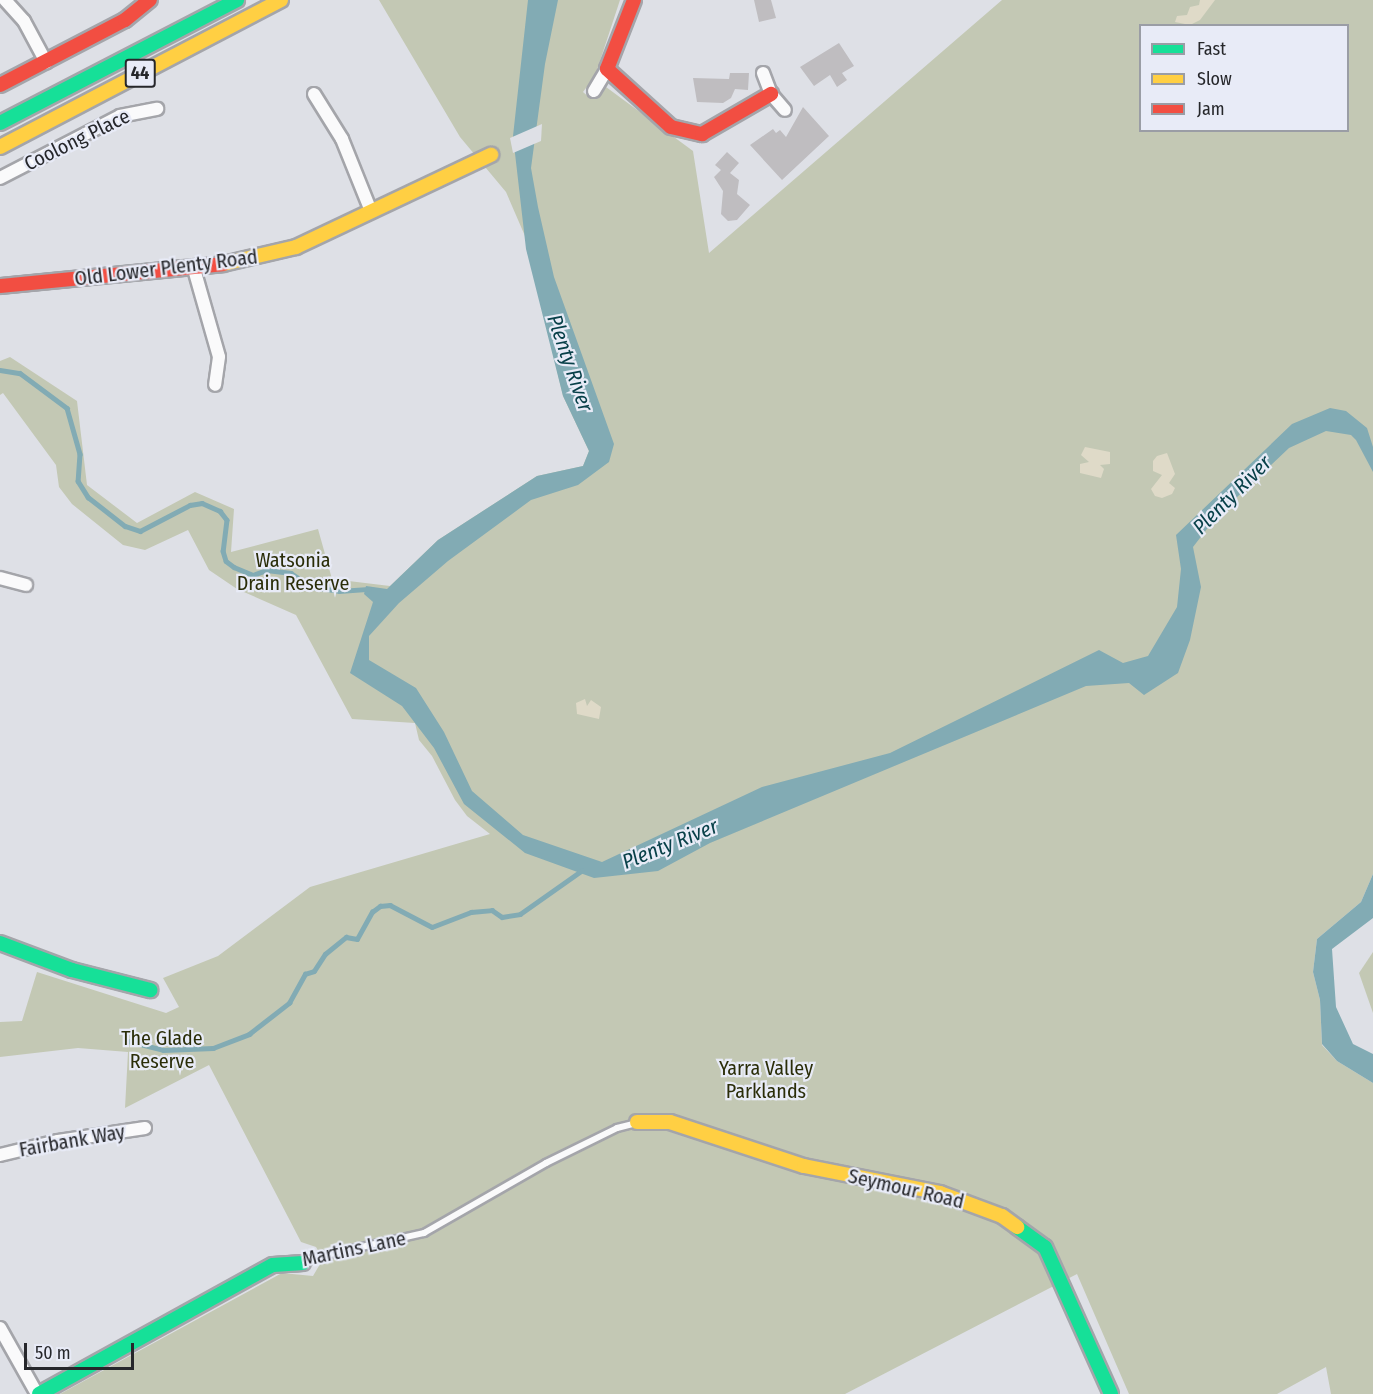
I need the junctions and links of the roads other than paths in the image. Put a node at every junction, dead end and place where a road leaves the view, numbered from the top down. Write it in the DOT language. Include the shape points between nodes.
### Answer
graph roads {
  1 [pos="5,0"];
  2 [pos="150,0"];
  3 [pos="237,0"];
  4 [pos="281,0"];
  5 [pos="634,0"];
  6 [pos="46,62"];
  7 [pos="608,69"];
  8 [pos="763,73"];
  9 [pos="0,85"];
  10 [pos="594,91"];
  11 [pos="314,94"];
  12 [pos="771,94"];
  13 [pos="157,109"];
  14 [pos="785,110"];
  15 [pos="0,123"];
  16 [pos="0,147"];
  17 [pos="491,155"];
  18 [pos="0,178"];
  19 [pos="372,211"];
  20 [pos="194,269"];
  21 [pos="0,286"];
  22 [pos="214,385"];
  23 [pos="0,578"];
  24 [pos="26,585"];
  25 [pos="0,943"];
  26 [pos="150,990"];
  27 [pos="637,1122"];
  28 [pos="145,1128"];
  29 [pos="0,1155"];
  30 [pos="303,1263"];
  31 [pos="0,1328"];
  32 [pos="38,1394"];
  33 [pos="1111,1394"];
  1 -- 6 [label="street" via="24,21"];
  2 -- 6 [label="street" via="125,20"];
  3 -- 15 [label="street, 44"];
  4 -- 16 [label="street, 44"];
  5 -- 7 [label="street"];
  6 -- 9 [label="street"];
  7 -- 10 [label="street"];
  7 -- 12 [label="street" via="671,127 689,134 707,132"];
  8 -- 12 [label="street"];
  11 -- 19 [label="street" via="342,139"];
  12 -- 14 [label="street"];
  13 -- 18 [label="street, Coolong Place" via="120,116"];
  17 -- 19 [label="street, Old Lower Plenty Road"];
  19 -- 20 [label="street, Old Lower Plenty Road" via="296,247"];
  20 -- 21 [label="street, Old Lower Plenty Road"];
  20 -- 22 [label="street" via="219,357"];
  23 -- 24 [label="street"];
  25 -- 26 [label="street" via="72,970"];
  27 -- 30 [label="lane, Martins Lane" via="546,1163 424,1233"];
  27 -- 33 [label="street, Seymour Road" via="670,1122 804,1166 940,1193 1002,1216 1045,1247"];
  28 -- 29 [label="street, Fairbank Way" via="58,1141"];
  30 -- 32 [label="street, Martins Lane" via="273,1264"];
  31 -- 32 [label="street"];
}
